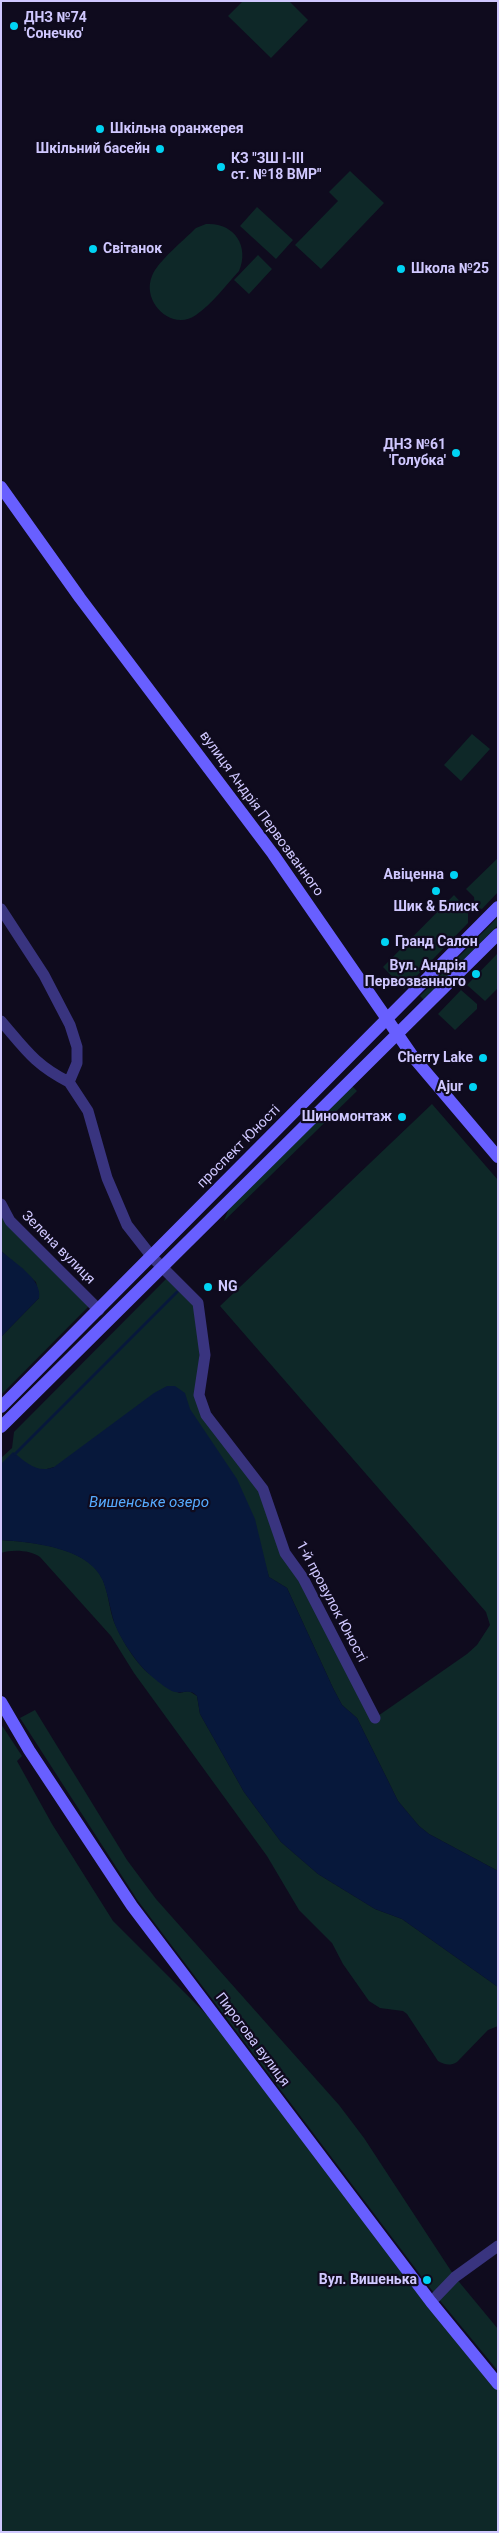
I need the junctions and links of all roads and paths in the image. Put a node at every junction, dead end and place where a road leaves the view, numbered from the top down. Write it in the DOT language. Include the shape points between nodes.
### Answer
graph roads {
  1 [pos="1,487"];
  2 [pos="498,907"];
  3 [pos="1,909"];
  4 [pos="498,934"];
  5 [pos="387,1019"];
  6 [pos="1,1020"];
  7 [pos="397,1034"];
  8 [pos="70,1082"];
  9 [pos="498,1157"];
  10 [pos="1,1204"];
  11 [pos="152,1257"];
  12 [pos="161,1266"];
  13 [pos="99,1310"];
  14 [pos="1,1407"];
  15 [pos="1,1426"];
  16 [pos="1,1702"];
  17 [pos="375,1718"];
  18 [pos="498,2246"];
  19 [pos="431,2302"];
  20 [pos="498,2384"];
  1 -- 5 [label="main road, вулиця Андрія Первозванного" via="267,847"];
  2 -- 5 [label="main road, проспект Юності"];
  3 -- 8 [label="street" via="44,975 70,1025 77,1047 77,1063"];
  4 -- 7 [label="main road"];
  5 -- 7 [label="main road, вулиця Андрія Первозванного"];
  5 -- 11 [label="main road, проспект Юності"];
  6 -- 8 [label="street" via="34,1060"];
  7 -- 9 [label="main road, вулиця Андрія Первозванного"];
  7 -- 12 [label="main road"];
  8 -- 11 [label="street, 1-й провулок Юності" via="88,1111 107,1178 127,1225"];
  10 -- 13 [label="street, Зелена вулиця" via="10,1221"];
  11 -- 12 [label="street, 1-й провулок Юності"];
  11 -- 13 [label="main road, проспект Юності"];
  12 -- 15 [label="main road"];
  12 -- 17 [label="street, 1-й провулок Юності" via="195,1298 200,1308 205,1355 199,1395 206,1415 263,1489 285,1553 303,1578"];
  13 -- 14 [label="main road, проспект Юності"];
  16 -- 19 [label="main road, Пирогова вулиця" via="132,1906"];
  18 -- 19 [label="street" via="455,2277"];
  19 -- 20 [label="main road, Пирогова вулиця"];
}
